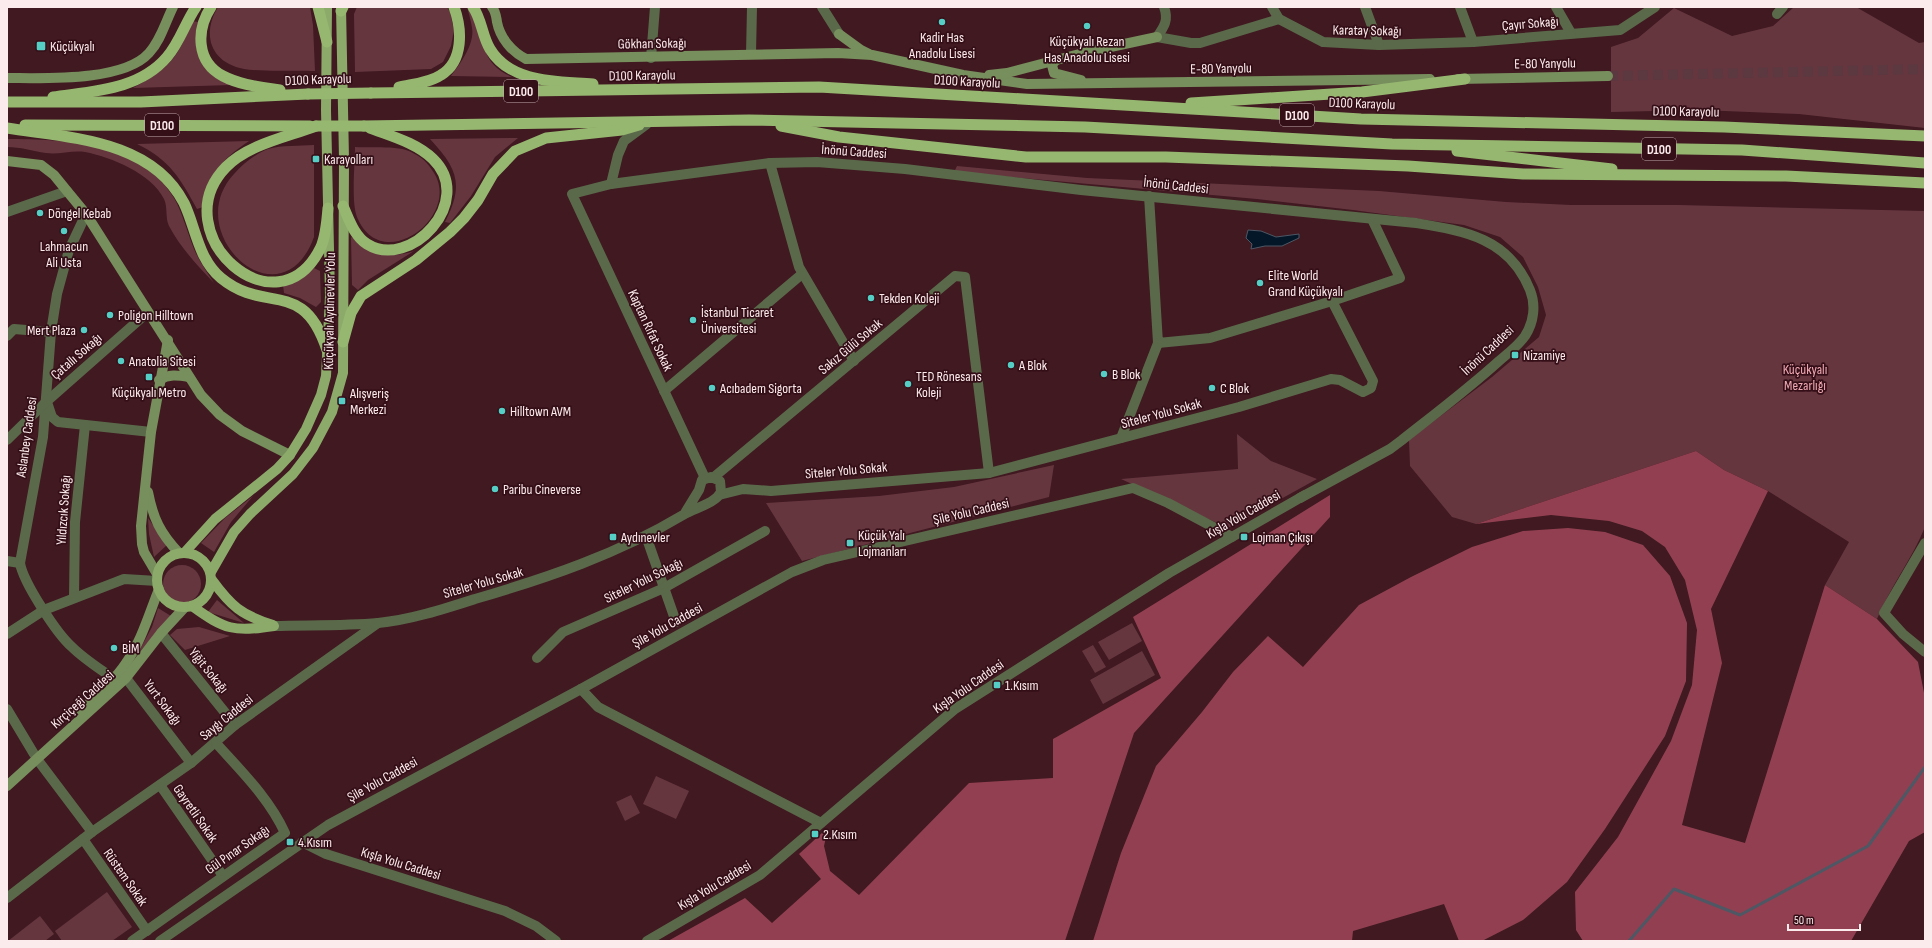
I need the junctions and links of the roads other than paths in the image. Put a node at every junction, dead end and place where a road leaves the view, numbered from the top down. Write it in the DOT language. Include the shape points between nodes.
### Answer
graph roads {
  1 [pos="173,7"];
  2 [pos="196,7"];
  3 [pos="212,7"];
  4 [pos="318,7"];
  5 [pos="327,7"];
  6 [pos="454,7"];
  7 [pos="473,7"];
  8 [pos="655,7"];
  9 [pos="752,7"];
  10 [pos="822,7"];
  11 [pos="1164,7"];
  12 [pos="1272,7"];
  13 [pos="1364,7"];
  14 [pos="1460,7"];
  15 [pos="1556,7"];
  16 [pos="1654,7"];
  17 [pos="342,8"];
  18 [pos="495,9"];
  19 [pos="1278,19"];
  20 [pos="1571,33"];
  21 [pos="839,34"];
  22 [pos="1157,37"];
  23 [pos="327,42"];
  24 [pos="1473,42"];
  25 [pos="1379,45"];
  26 [pos="838,53"];
  27 [pos="751,54"];
  28 [pos="872,55"];
  29 [pos="651,58"];
  30 [pos="1056,60"];
  31 [pos="970,76"];
  32 [pos="1608,76"];
  33 [pos="7,78"];
  34 [pos="1465,79"];
  35 [pos="1101,84"];
  36 [pos="670,90"];
  37 [pos="372,93"];
  38 [pos="308,94"];
  39 [pos="24,101"];
  40 [pos="7,102"];
  41 [pos="1140,106"];
  42 [pos="749,120"];
  43 [pos="651,121"];
  44 [pos="316,126"];
  45 [pos="364,126"];
  46 [pos="7,127"];
  47 [pos="1925,136"];
  48 [pos="1392,144"];
  49 [pos="7,161"];
  50 [pos="770,163"];
  51 [pos="1925,163"];
  52 [pos="1690,176"];
  53 [pos="1925,183"];
  54 [pos="610,184"];
  55 [pos="67,190"];
  56 [pos="572,194"];
  57 [pos="1149,196"];
  58 [pos="344,206"];
  59 [pos="328,208"];
  60 [pos="7,212"];
  61 [pos="86,214"];
  62 [pos="1372,219"];
  63 [pos="802,274"];
  64 [pos="1332,301"];
  65 [pos="148,312"];
  66 [pos="52,332"];
  67 [pos="7,336"];
  68 [pos="168,340"];
  69 [pos="343,342"];
  70 [pos="1158,343"];
  71 [pos="327,350"];
  72 [pos="854,361"];
  73 [pos="189,377"];
  74 [pos="159,380"];
  75 [pos="664,390"];
  76 [pos="46,402"];
  77 [pos="85,425"];
  78 [pos="150,432"];
  79 [pos="1121,438"];
  80 [pos="7,440"];
  81 [pos="1390,449"];
  82 [pos="290,455"];
  83 [pos="989,473"];
  84 [pos="709,478"];
  85 [pos="146,484"];
  86 [pos="699,490"];
  87 [pos="716,497"];
  88 [pos="685,513"];
  89 [pos="765,531"];
  90 [pos="646,536"];
  91 [pos="1232,537"];
  92 [pos="1925,543"];
  93 [pos="182,553"];
  94 [pos="7,561"];
  95 [pos="20,563"];
  96 [pos="211,576"];
  97 [pos="158,581"];
  98 [pos="664,588"];
  99 [pos="74,598"];
  100 [pos="188,607"];
  101 [pos="44,610"];
  102 [pos="676,622"];
  103 [pos="378,623"];
  104 [pos="274,626"];
  105 [pos="161,633"];
  106 [pos="7,634"];
  107 [pos="1925,652"];
  108 [pos="537,658"];
  109 [pos="126,678"];
  110 [pos="114,679"];
  111 [pos="581,689"];
  112 [pos="7,709"];
  113 [pos="235,725"];
  114 [pos="216,743"];
  115 [pos="35,756"];
  116 [pos="191,763"];
  117 [pos="7,778"];
  118 [pos="160,785"];
  119 [pos="7,786"];
  120 [pos="821,823"];
  121 [pos="92,832"];
  122 [pos="83,839"];
  123 [pos="302,842"];
  124 [pos="223,876"];
  125 [pos="7,898"];
  126 [pos="147,931"];
  127 [pos="132,941"];
  128 [pos="160,941"];
  129 [pos="556,941"];
  130 [pos="647,941"];
  1 -- 33 [label="main road" via="162,34 139,63 109,73"];
  2 -- 39 [label="highway" via="180,39 166,58 150,72 126,85"];
  3 -- 38 [label="highway" via="204,19 200,41 202,51 215,71 250,85"];
  4 -- 23 [label="highway"];
  5 -- 23 [label="main road, Küçükyalı Aydınevler Yolu"];
  6 -- 37 [label="highway" via="459,20 460,42 454,60 442,75 426,82"];
  7 -- 36 [label="highway" via="490,49 505,66 525,76"];
  8 -- 29 [label="street"];
  9 -- 27 [label="street"];
  10 -- 21 [label="street"];
  11 -- 22 [label="street" via="1166,23"];
  12 -- 19 [label="street"];
  13 -- 25 [label="street"];
  14 -- 24 [label="street"];
  15 -- 20 [label="street"];
  16 -- 20 [label="street, Çayır Sokağı" via="1620,30"];
  17 -- 58 [label="main road, Küçükyalı Aydınevler Yolu"];
  18 -- 29 [label="main road, Gökhan Sokağı" via="497,23 509,47 526,59"];
  19 -- 22 [label="street" via="1200,43"];
  19 -- 25 [label="street, Karatay Sokağı" via="1326,43"];
  20 -- 24 [label="street, Çayır Sokağı"];
  21 -- 26 [label="main road" via="841,43"];
  21 -- 28 [label="main road"];
  22 -- 30 [label="main road"];
  23 -- 59 [label="main road, Küçükyalı Aydınevler Yolu"];
  24 -- 25 [label="street, Karatay Sokağı"];
  26 -- 27 [label="main road, Gökhan Sokağı"];
  26 -- 28 [label="main road, E-80 Yanyolu"];
  27 -- 29 [label="main road, Gökhan Sokağı"];
  28 -- 31 [label="main road, E-80 Yanyolu"];
  30 -- 31 [label="main road" via="1007,73"];
  30 -- 35 [label="main road" via="1052,68 1056,74"];
  31 -- 35 [label="main road, E-80 Yanyolu" via="1027,84"];
  32 -- 34 [label="main road, E-80 Yanyolu"];
  34 -- 35 [label="main road, E-80 Yanyolu"];
  34 -- 41 [label="highway" via="1362,92"];
  36 -- 37 [label="highway, D100 Karayolu / D100"];
  36 -- 41 [label="highway, D100 Karayolu / D100" via="819,87"];
  37 -- 38 [label="highway, D100 Karayolu / D100, bridge"];
  38 -- 39 [label="highway, D100 Karayolu / D100" via="141,102"];
  39 -- 40 [label="highway, D100 Karayolu / D100"];
  41 -- 47 [label="highway, D100 Karayolu / D100" via="1361,119 1724,127"];
  42 -- 43 [label="highway, D100"];
  42 -- 48 [label="highway, D100" via="1085,127"];
  42 -- 52 [label="highway" via="839,137 1026,157 1182,157 1408,166 1523,174"];
  43 -- 45 [label="highway, D100"];
  43 -- 54 [label="street" via="624,141"];
  43 -- 69 [label="highway" via="622,130 546,138 514,151 493,174 478,200 450,232 416,260 361,296 351,313"];
  44 -- 45 [label="highway, D100, bridge"];
  44 -- 46 [label="highway, D100"];
  44 -- 59 [label="highway" via="261,146 244,154 227,167 211,191 207,208 208,220 219,251 232,266 255,280 276,283 298,274 315,256 324,235"];
  45 -- 58 [label="highway" via="403,140 433,159 446,180 446,205 434,224 414,242 390,251 378,249 359,237"];
  46 -- 71 [label="highway" via="96,143 121,150 148,162 161,172 183,202 192,221 198,245 221,278 241,291 297,305 316,324"];
  48 -- 51 [label="highway, D100" via="1742,150"];
  48 -- 52 [label="highway"];
  49 -- 55 [label="main road" via="41,165"];
  50 -- 54 [label="street, İnönü Caddesi"];
  50 -- 57 [label="street, İnönü Caddesi" via="817,162 905,169"];
  50 -- 63 [label="street"];
  52 -- 53 [label="highway" via="1786,176"];
  54 -- 56 [label="street, İnönü Caddesi"];
  55 -- 60 [label="street"];
  55 -- 61 [label="main road"];
  56 -- 75 [label="street, Kaptan Rıfat Sokak"];
  57 -- 62 [label="street, İnönü Caddesi"];
  57 -- 70 [label="street"];
  58 -- 69 [label="main road, Küçükyalı Aydınevler Yolu"];
  59 -- 71 [label="main road, Küçükyalı Aydınevler Yolu" via="330,289"];
  61 -- 65 [label="main road"];
  61 -- 66 [label="street, Aslanbey Caddesi" via="69,250"];
  62 -- 64 [label="street" via="1400,278"];
  62 -- 81 [label="street, İnönü Caddesi" via="1456,230 1499,248 1510,257 1522,274 1532,297 1534,314 1524,337 1486,372"];
  63 -- 72 [label="street"];
  63 -- 75 [label="street"];
  64 -- 70 [label="street" via="1210,338"];
  64 -- 79 [label="street, Siteler Yolu Sokak" via="1373,380 1371,388 1363,392 1340,380 1331,379 1246,405"];
  65 -- 68 [label="main road"];
  65 -- 76 [label="street, Çatallı Sokağı"];
  66 -- 67 [label="street" via="14,330"];
  66 -- 76 [label="street, Aslanbey Caddesi"];
  68 -- 73 [label="main road"];
  68 -- 74 [label="main road"];
  69 -- 96 [label="main road, Küçükyalı Aydınevler Yolu" via="343,373 332,412 313,448 293,474 234,532"];
  70 -- 79 [label="street"];
  71 -- 82 [label="main road, Küçükyalı Aydınevler Yolu" via="326,376 321,395 306,429"];
  72 -- 83 [label="street, Sakız Gülü Sokak" via="955,276 965,277"];
  72 -- 84 [label="street, Sakız Gülü Sokak"];
  73 -- 74 [label="main road" via="166,376"];
  73 -- 82 [label="main road" via="201,395 220,415 242,431"];
  74 -- 78 [label="main road"];
  75 -- 84 [label="street, Kaptan Rıfat Sokak"];
  76 -- 77 [label="street" via="52,417 58,422"];
  76 -- 80 [label="street, Çatallı Sokağı"];
  76 -- 95 [label="street, Aslanbey Caddesi" via="43,437"];
  77 -- 78 [label="street"];
  77 -- 99 [label="street, Yıldızcık Sokağı" via="74,522"];
  78 -- 85 [label="main road"];
  79 -- 83 [label="street, Siteler Yolu Sokak"];
  81 -- 91 [label="street, Kışla Yolu Caddesi"];
  82 -- 93 [label="main road, Küçükyalı Aydınevler Yolu" via="277,469 215,519"];
  83 -- 87 [label="street, Siteler Yolu Sokak" via="777,490 743,489"];
  84 -- 86 [label="street" via="700,483"];
  84 -- 87 [label="street" via="721,485"];
  85 -- 93 [label="main road" via="158,527 164,538"];
  85 -- 97 [label="main road" via="142,544"];
  86 -- 87 [label="street" via="702,497"];
  86 -- 88 [label="street"];
  87 -- 88 [label="street, Siteler Yolu Sokak"];
  88 -- 90 [label="street, Siteler Yolu Sokak"];
  89 -- 98 [label="street, Siteler Yolu Sokağı"];
  90 -- 98 [label="street"];
  90 -- 103 [label="street, Siteler Yolu Sokak" via="529,584 446,608"];
  91 -- 111 [label="street, Şile Yolu Caddesi" via="1168,503 1133,488 849,552 792,572"];
  91 -- 120 [label="street, Kışla Yolu Caddesi" via="1169,573 955,709"];
  92 -- 107 [label="street" via="1884,613 1903,634"];
  93 -- 96 [label="main road" via="196,555 203,560"];
  93 -- 97 [label="main road" via="170,556 163,562"];
  94 -- 95 [label="street"];
  95 -- 101 [label="street, Aslanbey Caddesi" via="22,574"];
  96 -- 100 [label="main road" via="208,594 204,599"];
  96 -- 104 [label="main road" via="228,602 240,612"];
  97 -- 99 [label="street" via="124,579"];
  97 -- 100 [label="main road" via="168,602 178,607"];
  97 -- 110 [label="main road, Kırçiçeği Caddesi" via="135,647 127,663"];
  98 -- 102 [label="street"];
  98 -- 108 [label="street, Siteler Yolu Sokağı" via="563,632"];
  99 -- 101 [label="street"];
  100 -- 104 [label="main road" via="232,629"];
  100 -- 105 [label="main road, Kırçiçeği Caddesi"];
  101 -- 106 [label="street"];
  101 -- 110 [label="street, Aslanbey Caddesi" via="70,646"];
  103 -- 104 [label="street, Siteler Yolu Sokak"];
  103 -- 113 [label="street, Saygı Caddesi"];
  105 -- 109 [label="main road, Kırçiçeği Caddesi"];
  105 -- 113 [label="street, Yiğit Sokağı"];
  109 -- 115 [label="main road, Kırçiçeği Caddesi"];
  109 -- 116 [label="street, Yurt Sokağı"];
  110 -- 115 [label="main road, Kırçiçeği Caddesi"];
  111 -- 120 [label="street" via="598,707"];
  111 -- 123 [label="street, Şile Yolu Caddesi" via="328,825"];
  112 -- 115 [label="street"];
  113 -- 114 [label="street, Saygı Caddesi"];
  114 -- 116 [label="street, Saygı Caddesi"];
  114 -- 124 [label="street, Gül Pınar Sokağı" via="261,794 278,817 285,832"];
  115 -- 117 [label="main road, Kırçiçeği Caddesi"];
  115 -- 119 [label="main road, Kırçiçeği Caddesi"];
  115 -- 121 [label="street"];
  116 -- 118 [label="street, Saygı Caddesi"];
  118 -- 121 [label="street, Saygı Caddesi"];
  118 -- 124 [label="street, Gayretli Sokak"];
  120 -- 130 [label="street, Kışla Yolu Caddesi" via="760,875"];
  121 -- 122 [label="street, Saygı Caddesi"];
  122 -- 125 [label="street, Saygı Caddesi"];
  122 -- 126 [label="street, Rüstem Sokak"];
  123 -- 128 [label="street, Şile Yolu Caddesi"];
  123 -- 129 [label="street, Kışla Yolu Caddesi" via="326,854 505,911 536,926"];
  124 -- 126 [label="street, Gül Pınar Sokağı"];
  126 -- 127 [label="street, Gül Pınar Sokağı"];
}
